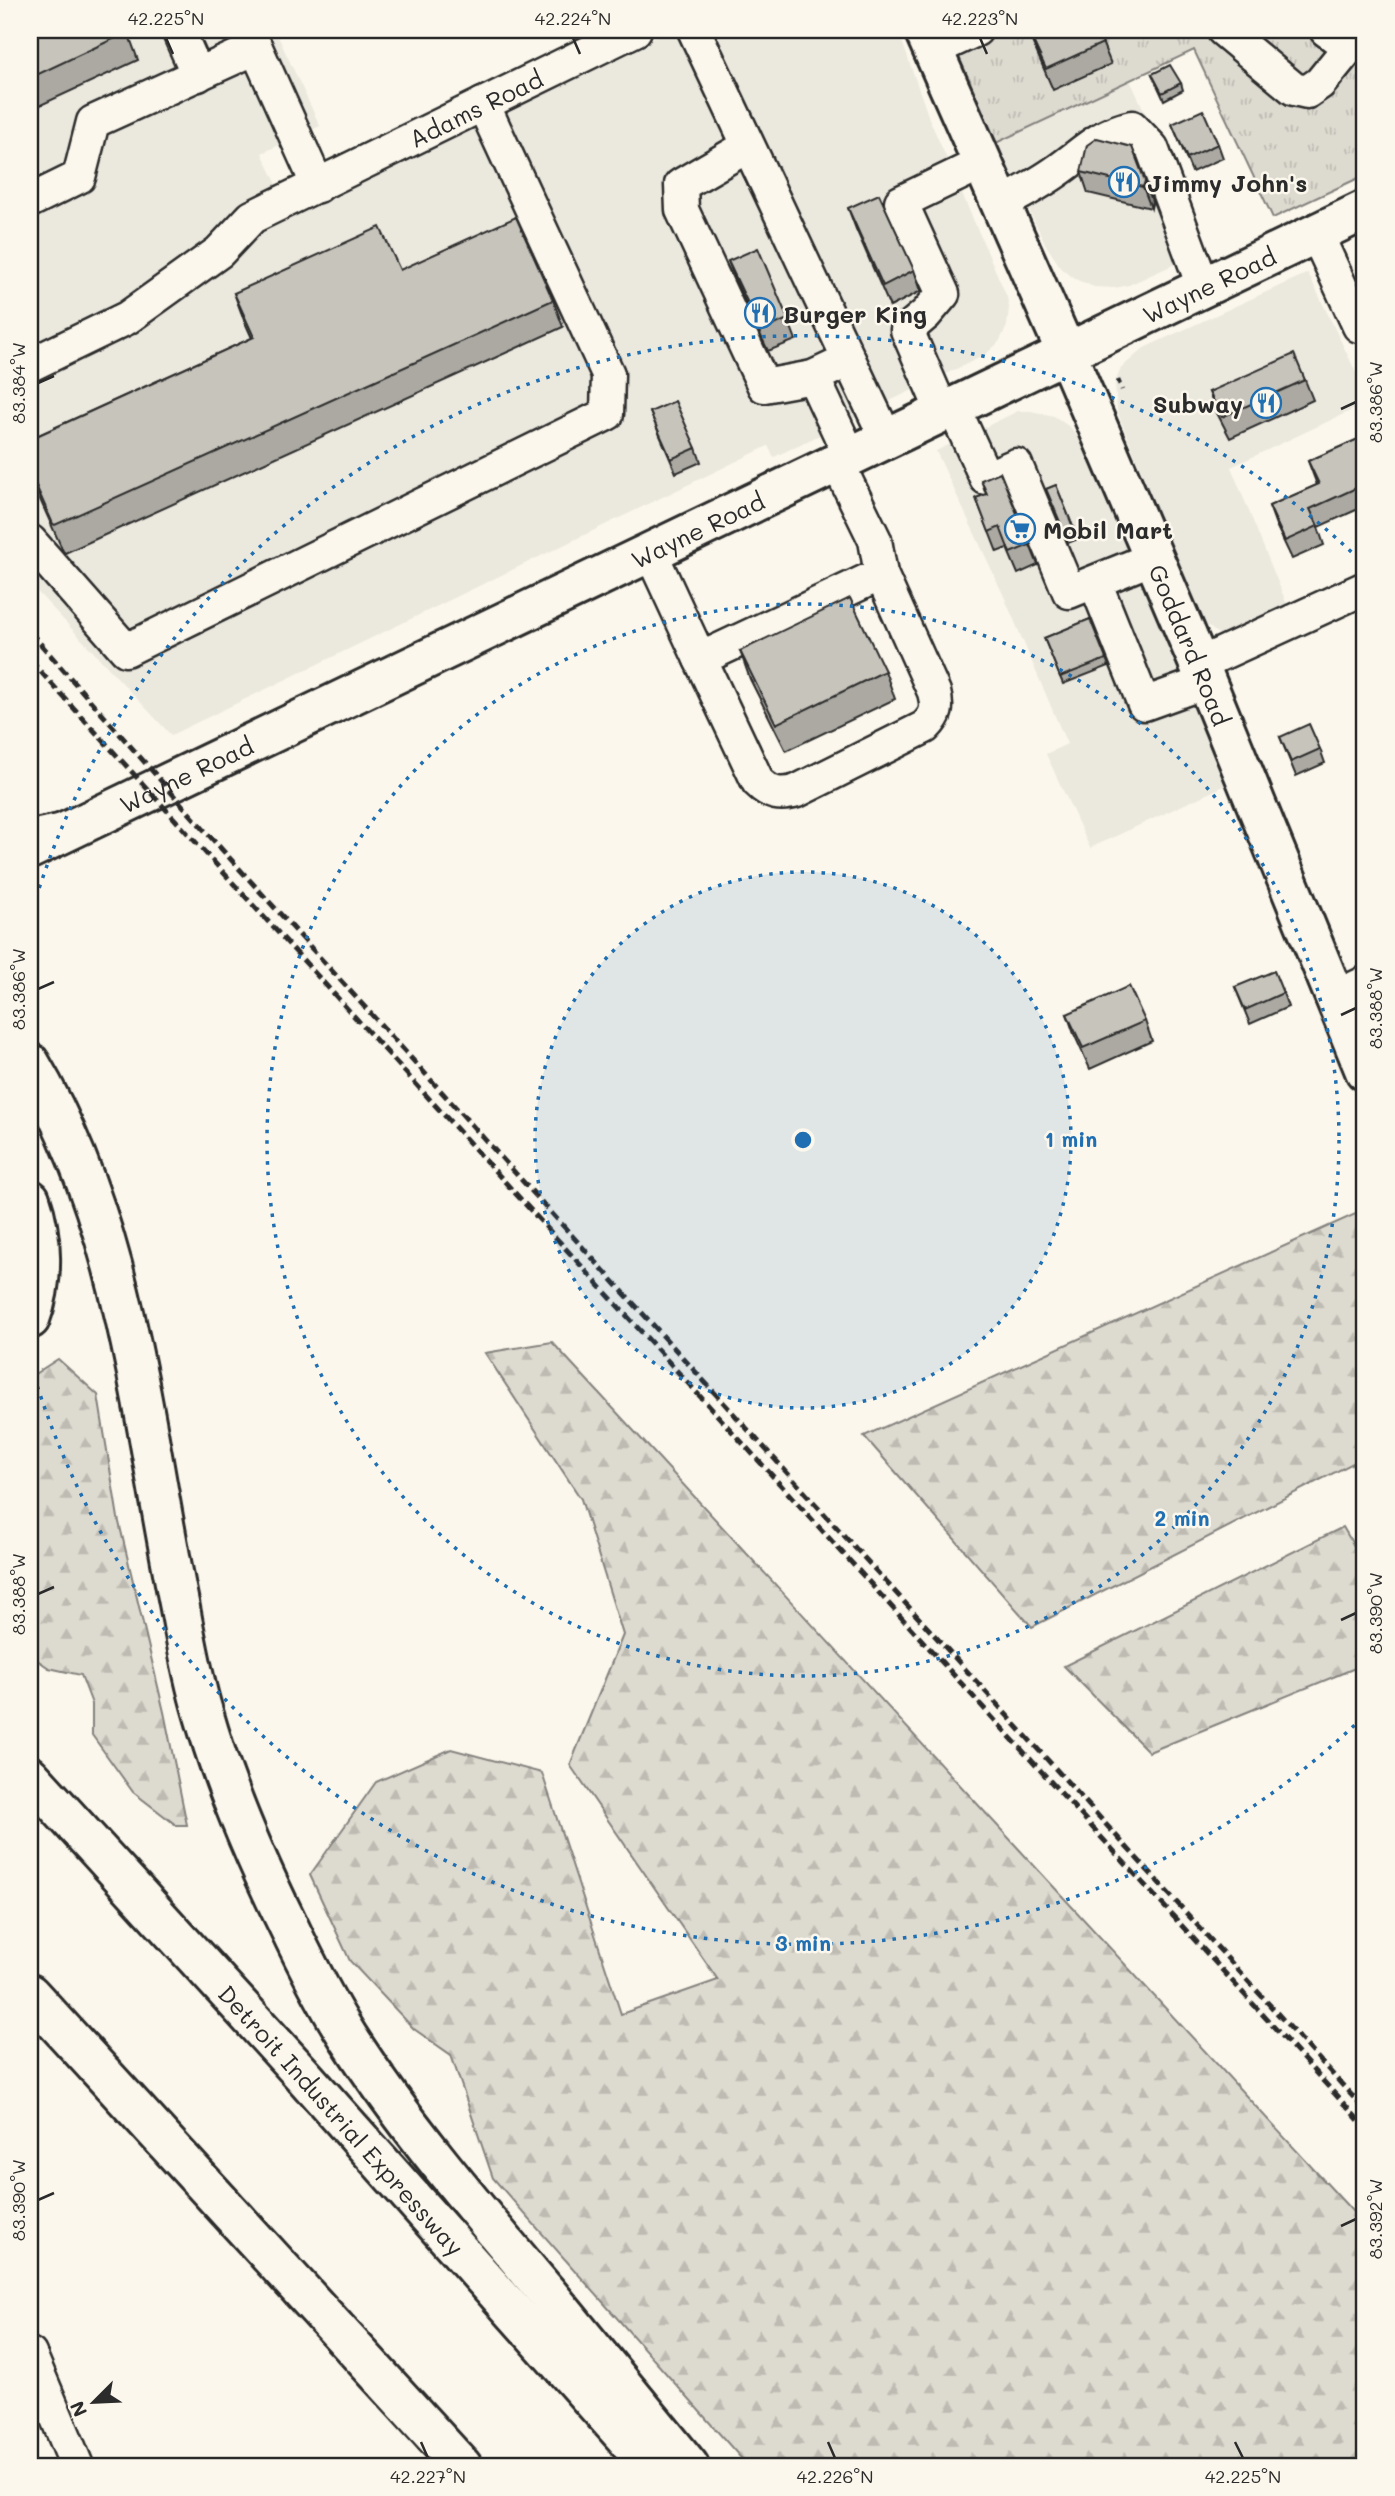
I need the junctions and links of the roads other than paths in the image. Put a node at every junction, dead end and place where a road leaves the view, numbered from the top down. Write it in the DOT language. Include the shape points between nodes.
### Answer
graph roads {
  1 [pos="178,30"];
  2 [pos="635,30"];
  3 [pos="694,30"];
  4 [pos="976,30"];
  5 [pos="1223,30"];
  6 [pos="1346,35"];
  7 [pos="252,39"];
  8 [pos="929,40"];
  9 [pos="198,75"];
  10 [pos="483,104"];
  11 [pos="748,146"];
  12 [pos="982,163"];
  13 [pos="318,186"];
  14 [pos="30,201"];
  15 [pos="1000,205"];
  16 [pos="1365,209"];
  17 [pos="1316,233"];
  18 [pos="1203,286"];
  19 [pos="1359,326"];
  20 [pos="1066,352"];
  21 [pos="849,360"];
  22 [pos="30,365"];
  23 [pos="813,377"];
  24 [pos="947,409"];
  25 [pos="886,438"];
  26 [pos="843,459"];
  27 [pos="30,541"];
  28 [pos="650,551"];
  29 [pos="1153,558"];
  30 [pos="881,574"];
  31 [pos="1095,582"];
  32 [pos="1365,588"];
  33 [pos="700,659"];
  34 [pos="1202,673"];
  35 [pos="40,841"];
  36 [pos="1350,990"];
  37 [pos="30,1063"];
  38 [pos="1365,1071"];
  39 [pos="30,1199"];
  40 [pos="30,1319"];
  41 [pos="30,1776"];
  42 [pos="30,1994"];
  43 [pos="43,2011"];
  44 [pos="30,2354"];
  45 [pos="77,2466"];
  46 [pos="463,2466"];
  47 [pos="651,2466"];
  48 [pos="689,2466"];
  1 -- 9 [label="street"];
  2 -- 10 [label="street, Adams Road"];
  3 -- 11 [label="street"];
  4 -- 8 [label="street"];
  5 -- 6 [label="street" via="1294,89 1307,92 1320,83"];
  7 -- 9 [label="street"];
  7 -- 13 [label="street"];
  8 -- 12 [label="main road, Goddard Road"];
  9 -- 14 [label="street" via="93,122 79,177"];
  10 -- 13 [label="street, Adams Road"];
  10 -- 27 [label="street" via="608,374 607,414 126,650"];
  11 -- 21 [label="street"];
  11 -- 23 [label="street" via="681,185 682,209 764,386"];
  12 -- 15 [label="main road, Goddard Road"];
  12 -- 24 [label="street" via="901,202 943,294 907,330"];
  13 -- 22 [label="street, Adams Road" via="252,218 219,252 127,318"];
  15 -- 18 [label="street" via="1058,171 1089,145 1132,127 1152,148"];
  15 -- 20 [label="main road, Goddard Road"];
  16 -- 17 [label="main road, Wayne Road"];
  17 -- 18 [label="main road, Wayne Road"];
  17 -- 19 [label="street"];
  18 -- 20 [label="main road, Wayne Road"];
  20 -- 24 [label="main road, Wayne Road"];
  20 -- 29 [label="main road, Goddard Road"];
  21 -- 23 [label="street"];
  21 -- 25 [label="street"];
  23 -- 26 [label="street"];
  24 -- 25 [label="main road, Wayne Road"];
  24 -- 31 [label="street" via="986,478 1016,465 1069,592"];
  25 -- 26 [label="main road, Wayne Road"];
  26 -- 28 [label="main road, Wayne Road"];
  26 -- 30 [label="street" via="875,540"];
  28 -- 33 [label="street"];
  28 -- 35 [label="main road, Wayne Road"];
  29 -- 31 [label="street"];
  29 -- 34 [label="main road, Goddard Road"];
  30 -- 33 [label="street"];
  30 -- 33 [label="street" via="933,692 938,706 935,718 926,727 797,791 782,795 758,782"];
  31 -- 34 [label="street" via="1143,704"];
  32 -- 34 [label="street"];
  34 -- 36 [label="main road, Goddard Road"];
  36 -- 38 [label="main road, Goddard Road"];
  37 -- 48 [label="main road" via="69,1140 113,1266 202,1709 259,1868 346,2034 391,2101"];
  39 -- 40 [label="main road" via="40,1245 40,1275"];
  41 -- 47 [label="main road, Detroit Industrial Expressway"];
  42 -- 43 [label="main road"];
  43 -- 46 [label="main road"];
  44 -- 45 [label="street"];
}
